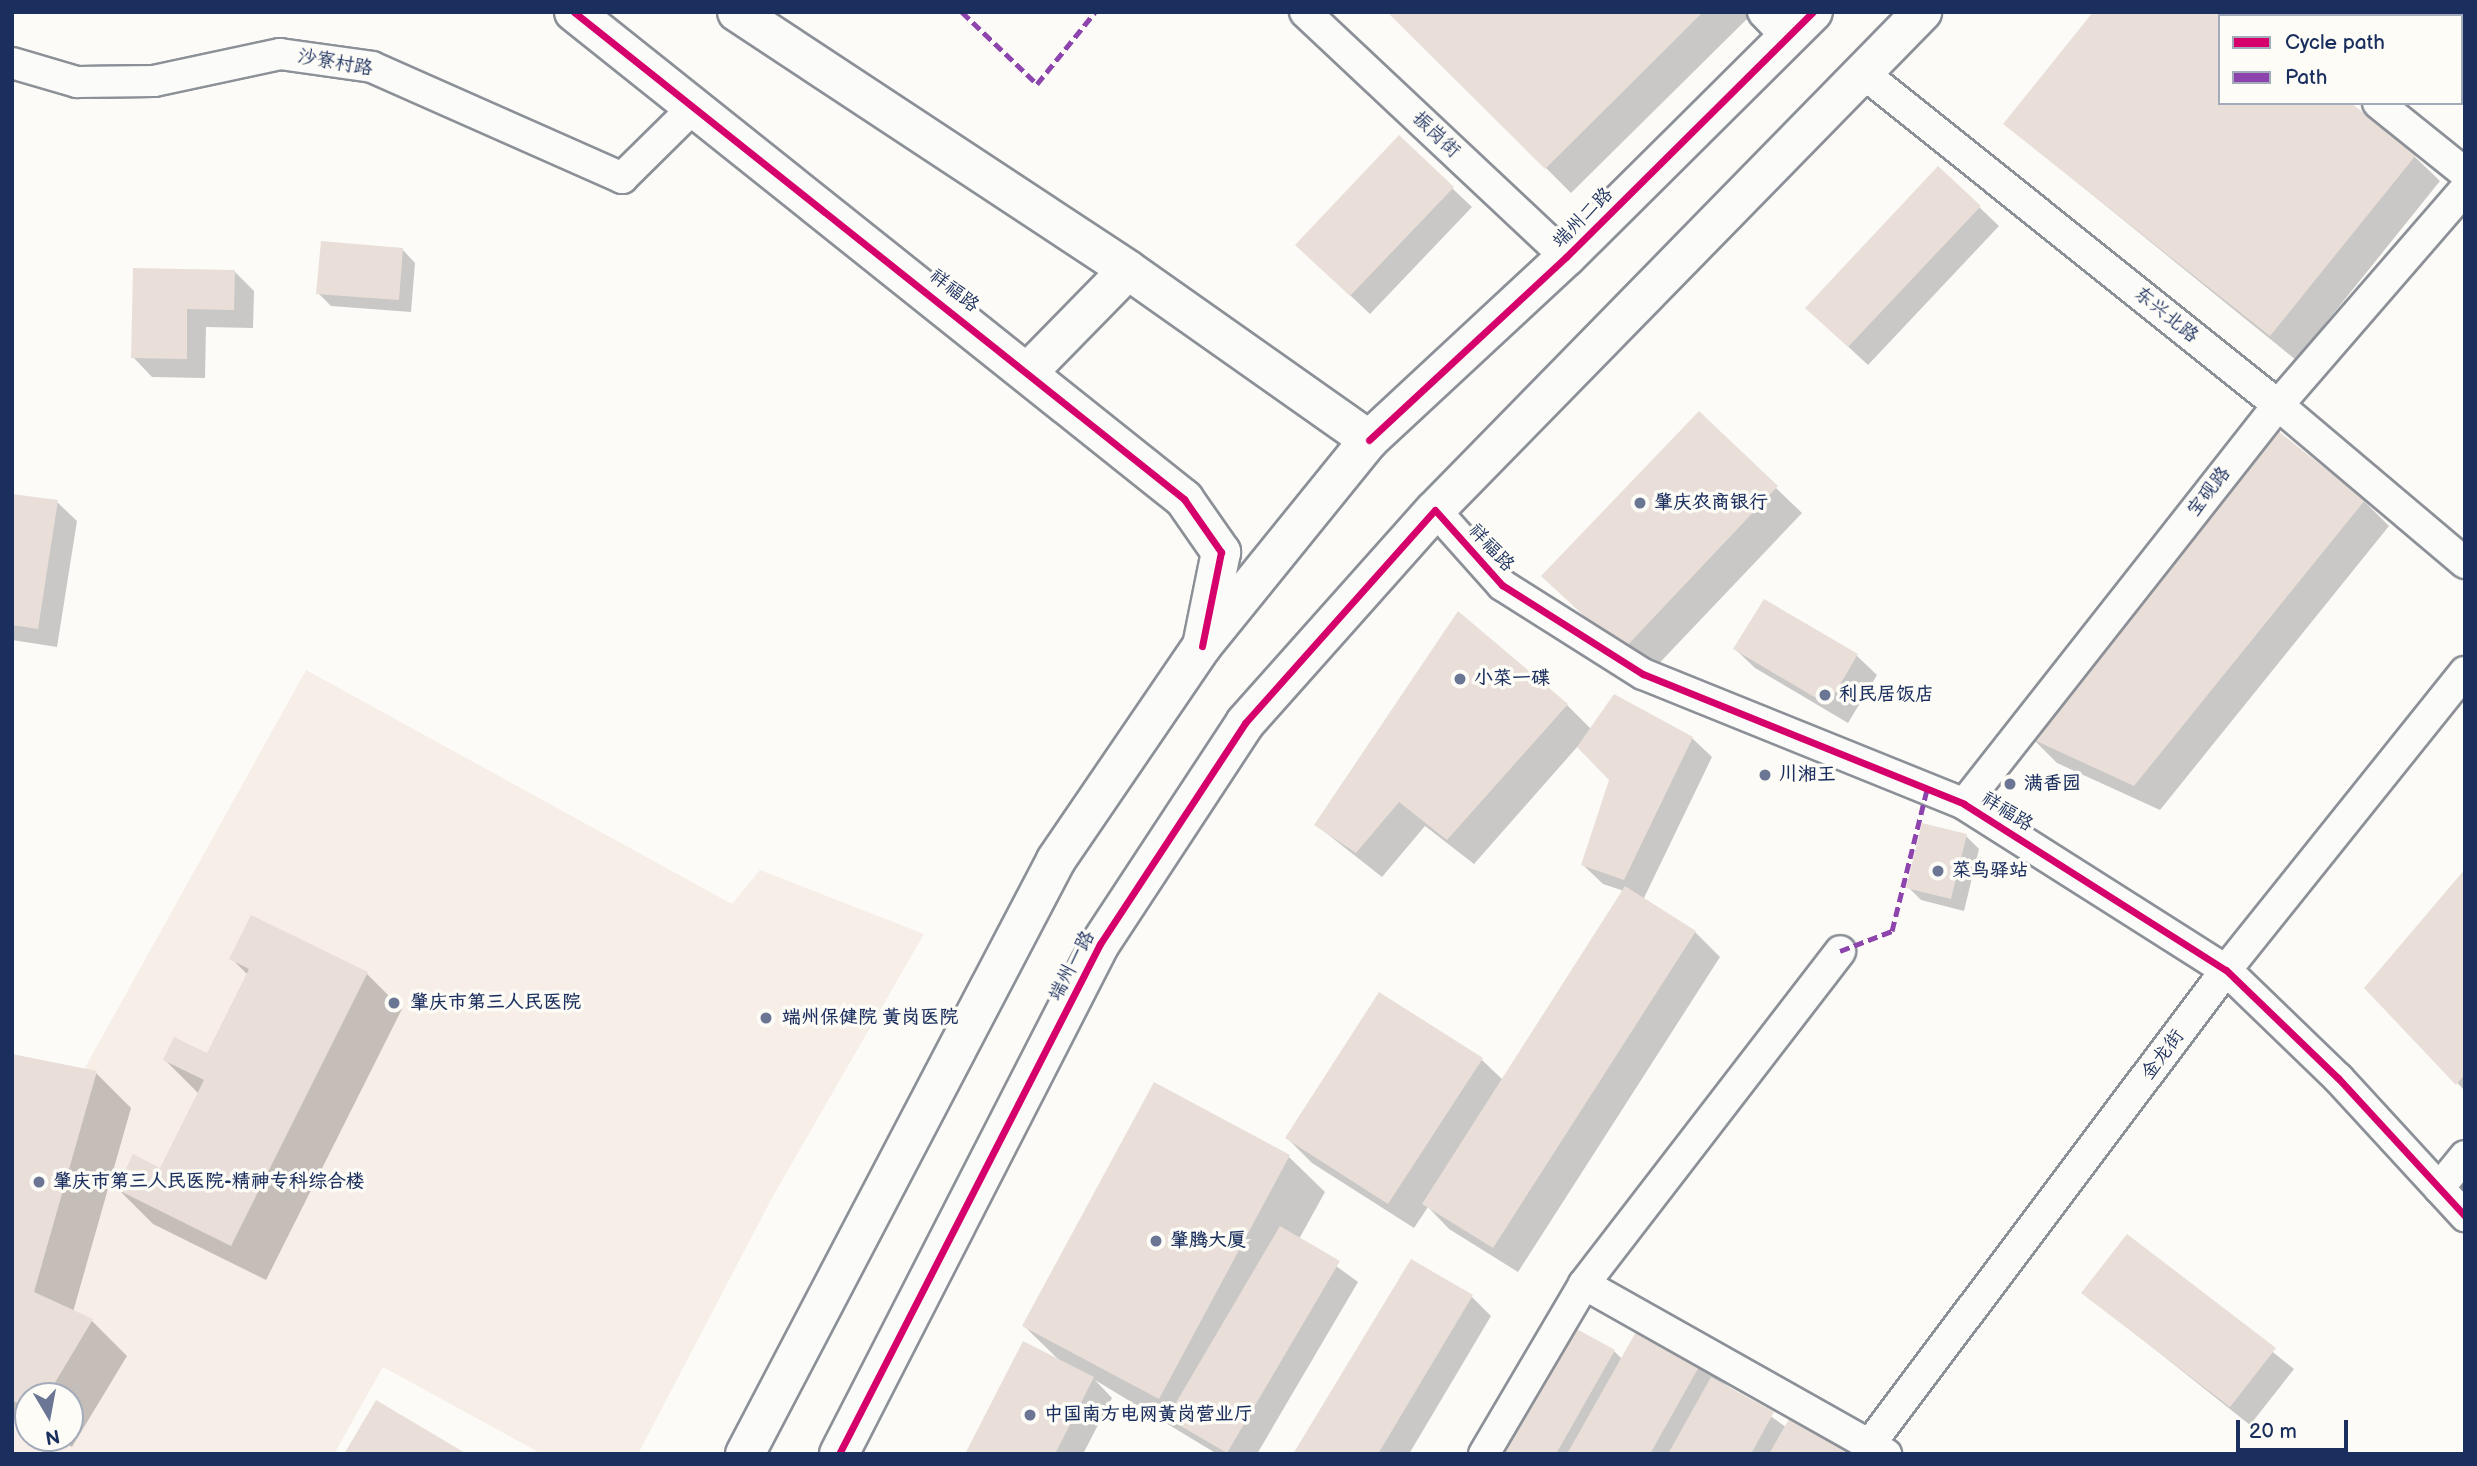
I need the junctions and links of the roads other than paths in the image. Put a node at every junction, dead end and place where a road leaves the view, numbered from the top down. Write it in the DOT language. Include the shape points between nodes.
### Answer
graph roads {
  1 [pos="574,12"];
  2 [pos="737,12"];
  3 [pos="1305,12"];
  4 [pos="1922,12"];
  5 [pos="1788,21"];
  6 [pos="12,63"];
  7 [pos="1861,72"];
  8 [pos="2380,105"];
  9 [pos="695,106"];
  10 [pos="2465,173"];
  11 [pos="2465,189"];
  12 [pos="1566,257"];
  13 [pos="1128,270"];
  14 [pos="1029,371"];
  15 [pos="2278,405"];
  16 [pos="1369,440"];
  17 [pos="1434,510"];
  18 [pos="2465,564"];
  19 [pos="1202,646"];
  20 [pos="2465,672"];
  21 [pos="1964,804"];
  22 [pos="1840,951"];
  23 [pos="2226,970"];
  24 [pos="2465,1156"];
  25 [pos="2439,1188"];
  26 [pos="2465,1216"];
  27 [pos="1584,1284"];
  28 [pos="1878,1449"];
  29 [pos="745,1454"];
  30 [pos="839,1454"];
  31 [pos="1484,1454"];
  1 -- 9 [label="main road, 祥福路"];
  2 -- 13 [label="main road"];
  3 -- 12 [label="street, 振岗街"];
  4 -- 7 [label="main road"];
  5 -- 12 [label="main road, 端州二路"];
  6 -- 9 [label="street, 沙寮村路" via="77,82 154,80 280,54 372,67 622,178"];
  7 -- 15 [label="street, 东兴北路"];
  7 -- 17 [label="main road"];
  8 -- 10 [label="street"];
  9 -- 14 [label="main road, 祥福路"];
  11 -- 15 [label="street, 宝砚路"];
  12 -- 16 [label="main road, 端州二路"];
  13 -- 14 [label="main road"];
  13 -- 16 [label="main road"];
  14 -- 19 [label="main road, 祥福路" via="1184,499 1221,552"];
  15 -- 18 [label="street, 东兴北路"];
  15 -- 21 [label="street, 宝砚路"];
  16 -- 19 [label="main road, 端州二路"];
  17 -- 21 [label="street, 祥福路" via="1502,585 1643,674"];
  17 -- 30 [label="main road, 端州一路" via="1245,723 1100,944"];
  19 -- 29 [label="main road" via="1056,860"];
  20 -- 23 [label="street, 金龙街"];
  21 -- 23 [label="street, 祥福路"];
  22 -- 27 [label="street"];
  23 -- 25 [label="street, 祥福路" via="2339,1078"];
  23 -- 28 [label="street, 金龙街"];
  24 -- 25 [label="street"];
  25 -- 26 [label="street, 祥福路"];
  27 -- 28 [label="street"];
  27 -- 31 [label="street"];
}
